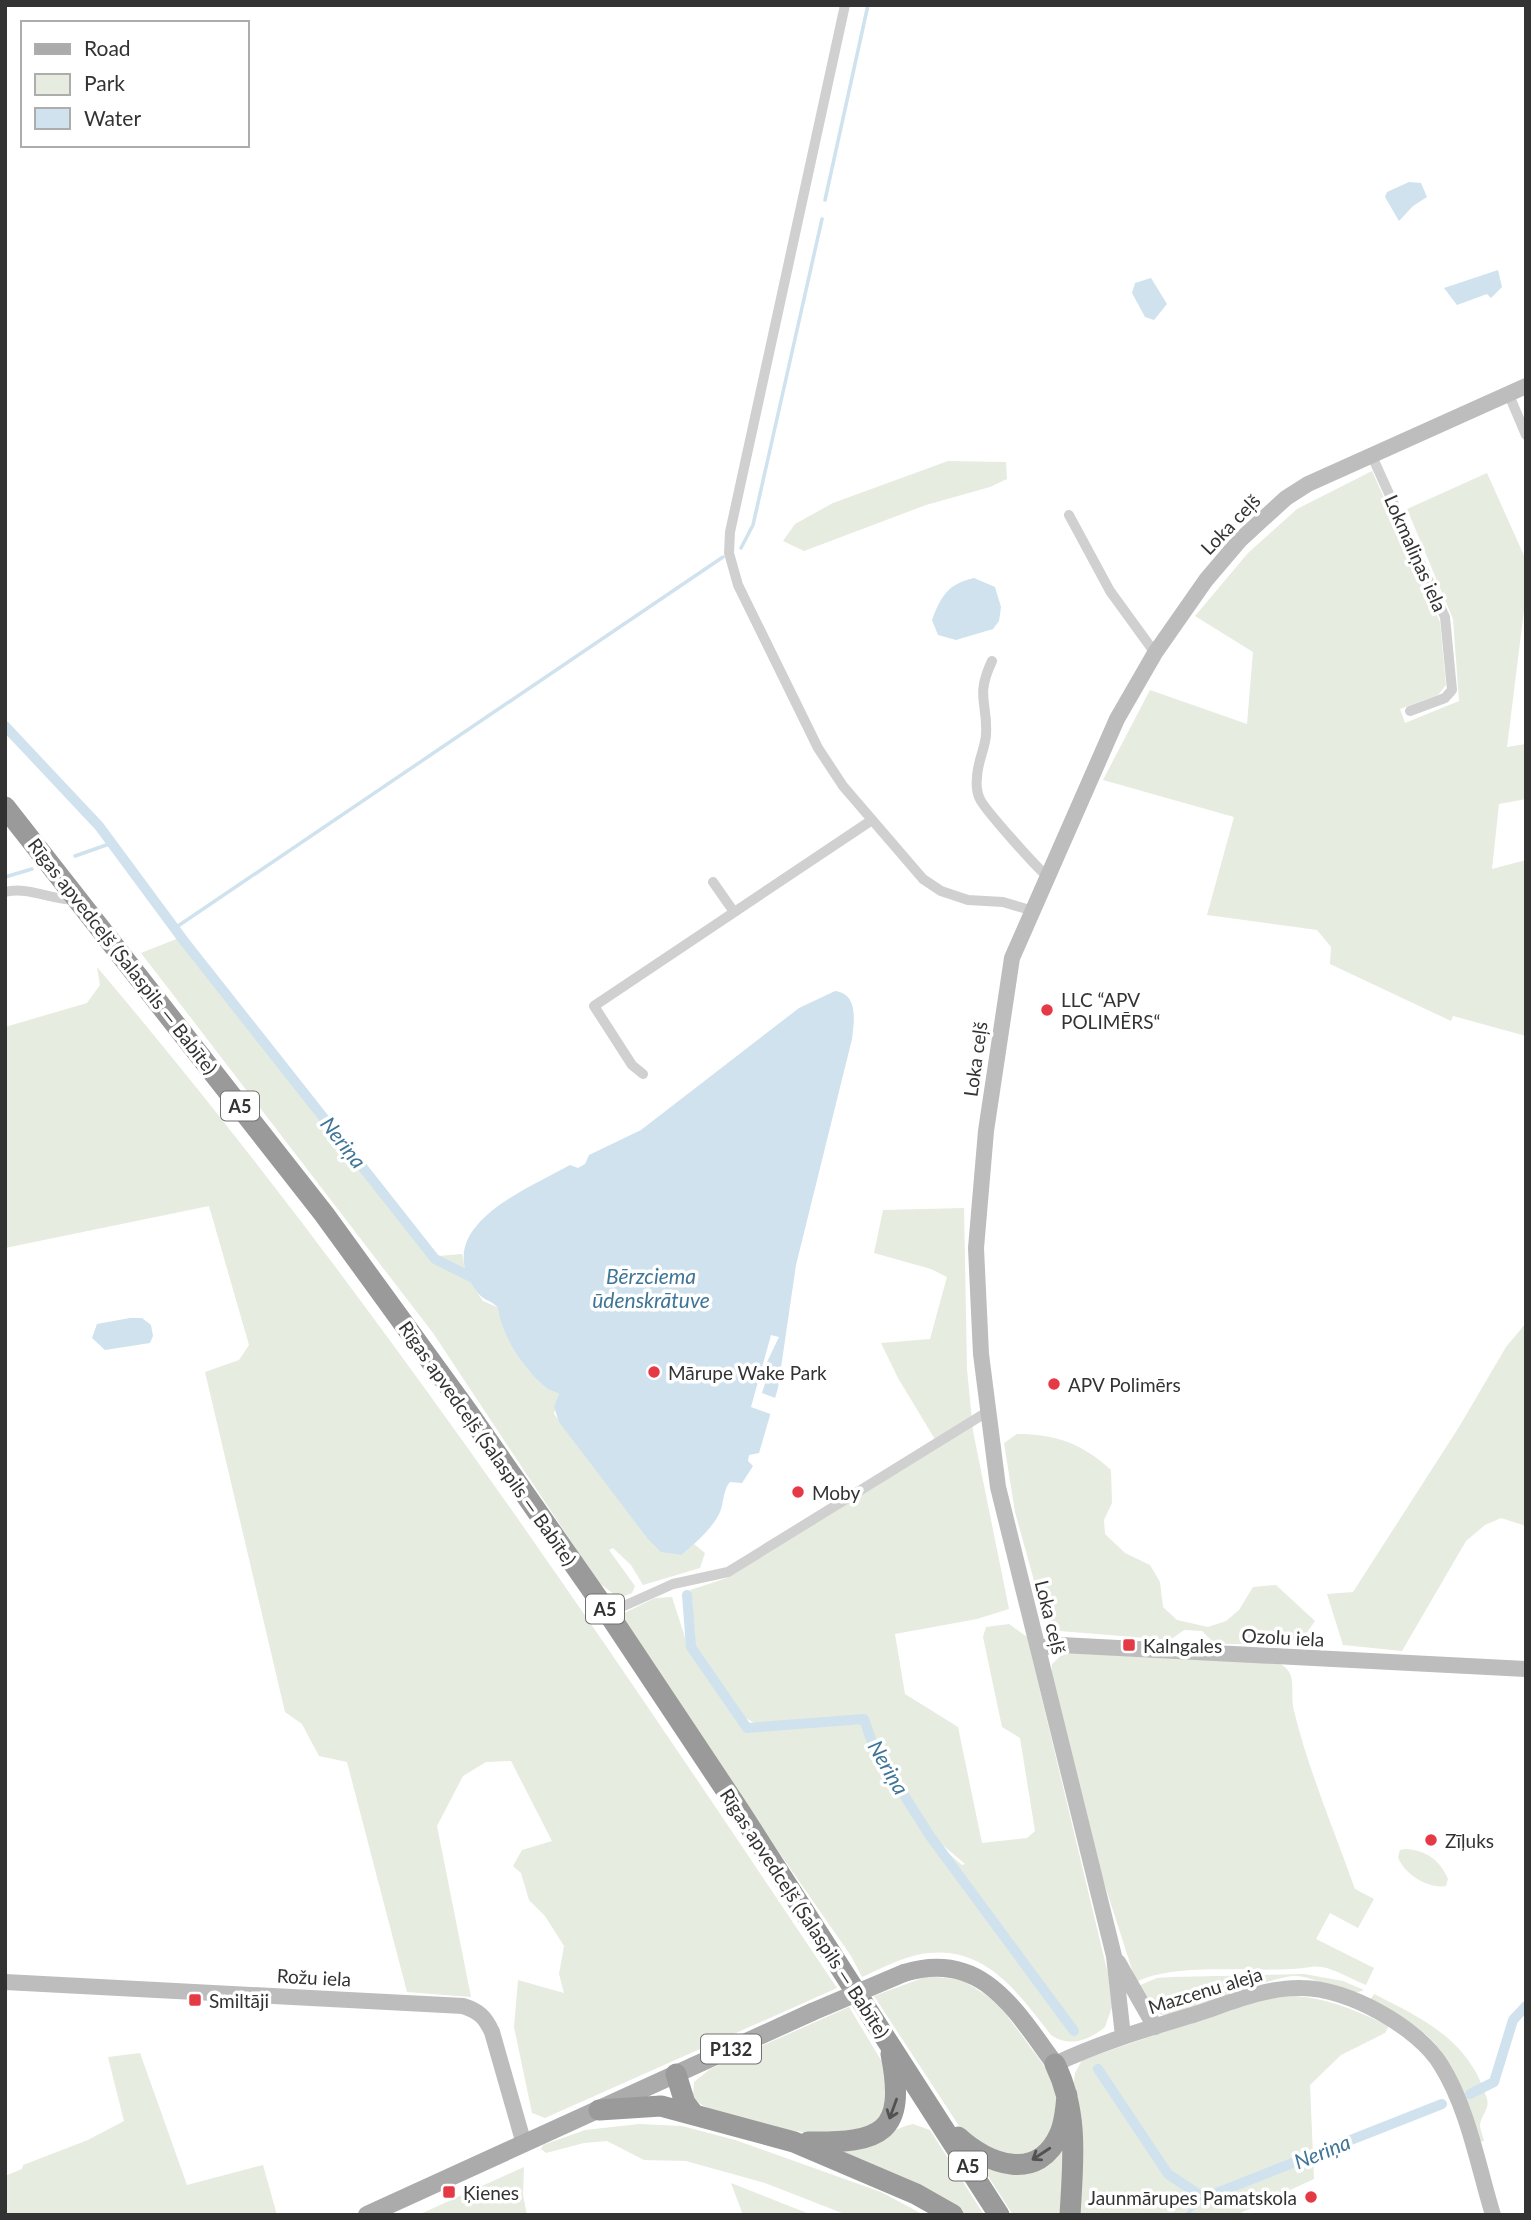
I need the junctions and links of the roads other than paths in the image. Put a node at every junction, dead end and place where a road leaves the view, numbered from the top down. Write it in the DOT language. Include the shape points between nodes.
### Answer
graph roads {
  1 [pos="845,5"];
  2 [pos="1526,386"];
  3 [pos="1509,395"];
  4 [pos="1526,435"];
  5 [pos="1371,454"];
  6 [pos="1069,515"];
  7 [pos="1155,653"];
  8 [pos="992,661"];
  9 [pos="1410,711"];
  10 [pos="5,807"];
  11 [pos="872,821"];
  12 [pos="1047,876"];
  13 [pos="713,882"];
  14 [pos="5,892"];
  15 [pos="80,900"];
  16 [pos="1030,910"];
  17 [pos="734,912"];
  18 [pos="643,1074"];
  19 [pos="987,1412"];
  20 [pos="608,1613"];
  21 [pos="1038,1648"];
  22 [pos="1526,1669"];
  23 [pos="1114,1956"];
  24 [pos="5,1982"];
  25 [pos="1155,2027"];
  26 [pos="1123,2036"];
  27 [pos="888,2042"];
  28 [pos="1055,2064"];
  29 [pos="676,2074"];
  30 [pos="1067,2095"];
  31 [pos="599,2110"];
  32 [pos="692,2112"];
  33 [pos="936,2117"];
  34 [pos="794,2142"];
  35 [pos="524,2144"];
  36 [pos="367,2215"];
  37 [pos="953,2215"];
  38 [pos="999,2215"];
  39 [pos="1070,2215"];
  40 [pos="1493,2215"];
  1 -- 11 [label="street" via="729,553 738,585 818,748"];
  2 -- 3 [label="main road, Loka ceļš"];
  3 -- 4 [label="street"];
  3 -- 5 [label="main road, Loka ceļš"];
  5 -- 7 [label="main road, Loka ceļš" via="1286,498 1240,540"];
  5 -- 9 [label="street, Lokmaliņas iela" via="1445,617 1452,690 1445,698"];
  6 -- 7 [label="street" via="1110,591"];
  7 -- 12 [label="main road, Loka ceļš" via="1117,719"];
  8 -- 12 [label="street" via="982,681 986,735 977,778 979,798"];
  10 -- 15 [label="highway, Rīgas apvedceļš (Salaspils — Babīte) / A5"];
  11 -- 16 [label="street" via="923,879 941,891"];
  11 -- 17 [label="street"];
  12 -- 16 [label="main road, Loka ceļš"];
  13 -- 17 [label="street"];
  14 -- 15 [label="street"];
  15 -- 20 [label="highway, Rīgas apvedceļš (Salaspils — Babīte) / A5" via="324,1214"];
  16 -- 19 [label="main road, Loka ceļš" via="1006,988 980,1185 977,1272"];
  17 -- 18 [label="street" via="592,1002 632,1065"];
  19 -- 20 [label="street" via="728,1572 673,1584"];
  19 -- 21 [label="main road, Loka ceļš" via="1003,1511"];
  20 -- 27 [label="highway, Rīgas apvedceļš (Salaspils — Babīte) / A5"];
  21 -- 22 [label="main road, Ozolu iela" via="1061,1645"];
  21 -- 23 [label="main road, Loka ceļš"];
  23 -- 25 [label="main road, Loka ceļš"];
  23 -- 26 [label="main road, Loka ceļš"];
  24 -- 35 [label="main road, Rožu iela" via="477,2010 492,2032"];
  25 -- 26 [label="main road, Mazcenu aleja"];
  25 -- 40 [label="main road, Mazcenu aleja" via="1257,1994 1303,1987 1344,1998 1411,2030 1449,2078"];
  26 -- 28 [label="main road, Mazcenu aleja"];
  27 -- 33 [label="highway, Rīgas apvedceļš (Salaspils — Babīte) / A5"];
  27 -- 34 [label="highway, one-way" via="897,2098 893,2115 883,2127 852,2143"];
  28 -- 29 [label="main road, P132, bridge" via="995,1989 973,1974 935,1967 904,1973"];
  28 -- 30 [label="highway"];
  29 -- 31 [label="main road, P132"];
  29 -- 32 [label="highway"];
  30 -- 33 [label="highway, one-way" via="1060,2134 1053,2146 1038,2158 1014,2165 982,2157"];
  30 -- 39 [label="highway" via="1074,2127"];
  31 -- 32 [label="highway" via="649,2104"];
  31 -- 35 [label="main road, P132"];
  32 -- 34 [label="highway"];
  33 -- 38 [label="highway, Rīgas apvedceļš (Salaspils — Babīte) / A5"];
  34 -- 37 [label="highway" via="907,2189"];
  35 -- 36 [label="main road, P132"];
}
